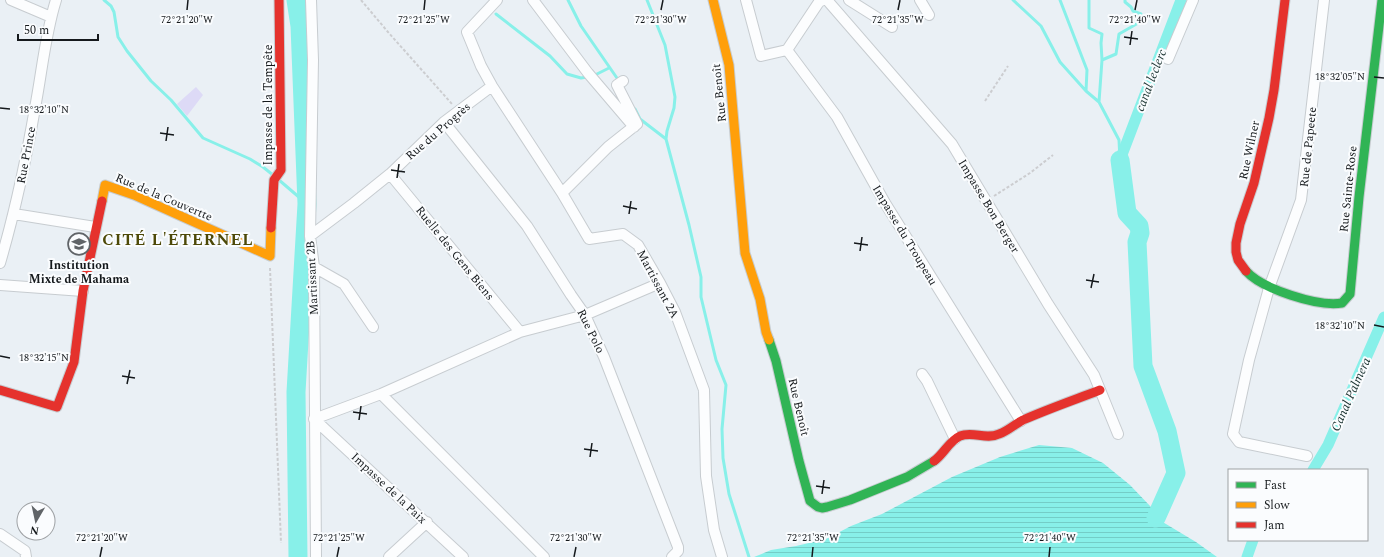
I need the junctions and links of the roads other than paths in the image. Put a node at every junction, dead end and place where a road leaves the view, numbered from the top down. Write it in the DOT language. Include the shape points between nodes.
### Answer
graph roads {
  1 [pos="11,0"];
  2 [pos="56,0"];
  3 [pos="279,0"];
  4 [pos="311,0"];
  5 [pos="497,0"];
  6 [pos="533,0"];
  7 [pos="713,0"];
  8 [pos="746,0"];
  9 [pos="823,0"];
  10 [pos="827,0"];
  11 [pos="849,0"];
  12 [pos="920,0"];
  13 [pos="1193,0"];
  14 [pos="1285,0"];
  15 [pos="1324,0"];
  16 [pos="1382,0"];
  17 [pos="929,15"];
  18 [pos="51,17"];
  19 [pos="892,27"];
  20 [pos="787,50"];
  21 [pos="1168,58"];
  22 [pos="620,83"];
  23 [pos="492,86"];
  24 [pos="444,122"];
  25 [pos="634,127"];
  26 [pos="390,174"];
  27 [pos="562,193"];
  28 [pos="14,214"];
  29 [pos="96,227"];
  30 [pos="310,236"];
  31 [pos="270,256"];
  32 [pos="0,262"];
  33 [pos="314,267"];
  34 [pos="660,283"];
  35 [pos="0,285"];
  36 [pos="1269,288"];
  37 [pos="83,291"];
  38 [pos="585,315"];
  39 [pos="373,327"];
  40 [pos="520,332"];
  41 [pos="922,374"];
  42 [pos="0,390"];
  43 [pos="1100,390"];
  44 [pos="381,394"];
  45 [pos="314,419"];
  46 [pos="1021,421"];
  47 [pos="1118,434"];
  48 [pos="955,439"];
  49 [pos="1307,456"];
  50 [pos="426,522"];
  51 [pos="0,534"];
  52 [pos="26,557"];
  53 [pos="316,557"];
  54 [pos="389,557"];
  55 [pos="463,557"];
  56 [pos="544,557"];
  57 [pos="672,557"];
  58 [pos="722,557"];
  1 -- 18 [label="street"];
  2 -- 18 [label="street, Rue Prince"];
  3 -- 31 [label="street, Impasse de la Tempête" via="281,170 274,180"];
  4 -- 30 [label="street, Martissant 2B"];
  5 -- 23 [label="street, Martissant 2A" via="467,32"];
  6 -- 25 [label="street" via="591,77"];
  7 -- 48 [label="street, Rue Benoît" via="729,65 745,253 760,299 766,332 776,361 810,501 818,507 827,508 907,477 938,458"];
  8 -- 20 [label="street" via="762,56"];
  9 -- 20 [label="street" via="819,2"];
  10 -- 43 [label="street, Impasse Bon Berger" via="952,144 1048,304 1094,375"];
  11 -- 19 [label="street"];
  12 -- 17 [label="street"];
  13 -- 21 [label="street"];
  14 -- 36 [label="street, Rue Wilner" via="1266,133 1254,187 1235,248 1242,267"];
  15 -- 36 [label="street, Rue de Papeete" via="1302,200"];
  16 -- 36 [label="street, Rue Sainte-Rose" via="1360,182 1350,294 1342,303 1333,303 1290,295"];
  18 -- 28 [label="street, Rue Prince"];
  20 -- 46 [label="street, Impasse du Troupeau" via="837,117 885,204"];
  22 -- 25 [label="street" via="637,124"];
  23 -- 24 [label="street, Rue du Progrès"];
  23 -- 27 [label="street, Martissant 2A"];
  24 -- 26 [label="street, Rue du Progrès"];
  24 -- 38 [label="street, Rue Polo" via="527,226"];
  25 -- 27 [label="street" via="608,148"];
  26 -- 30 [label="street, Rue du Progrès"];
  26 -- 40 [label="street, Ruelle des Gens Biens"];
  27 -- 34 [label="street, Martissant 2A" via="589,239 623,234 638,245"];
  28 -- 29 [label="street"];
  28 -- 32 [label="street, Rue Prince"];
  29 -- 31 [label="street, Rue de la Couvertte" via="105,185 134,195"];
  29 -- 37 [label="street, Rue de la Couvertte"];
  30 -- 33 [label="street, Martissant 2B"];
  33 -- 39 [label="street" via="344,284"];
  33 -- 45 [label="street, Martissant 2B"];
  34 -- 38 [label="street"];
  34 -- 58 [label="street, Martissant 2A" via="675,312 704,390 706,476 714,530"];
  35 -- 37 [label="street"];
  36 -- 49 [label="street, Rue de Papeete" via="1232,434 1239,442"];
  37 -- 42 [label="street, Rue de la Couvertte" via="74,362 57,407"];
  38 -- 40 [label="street"];
  38 -- 57 [label="street, Rue Polo" via="604,357 678,547 678,552"];
  40 -- 44 [label="street"];
  41 -- 48 [label="street"];
  43 -- 46 [label="street"];
  43 -- 47 [label="street, Impasse Bon Berger"];
  44 -- 45 [label="street"];
  44 -- 56 [label="street"];
  45 -- 50 [label="street, Impasse de la Paix"];
  45 -- 53 [label="street, Martissant 2B"];
  46 -- 48 [label="street" via="990,437 966,434"];
  50 -- 54 [label="street"];
  50 -- 55 [label="street, Impasse de la Paix"];
  51 -- 52 [label="street" via="25,551"];
}
